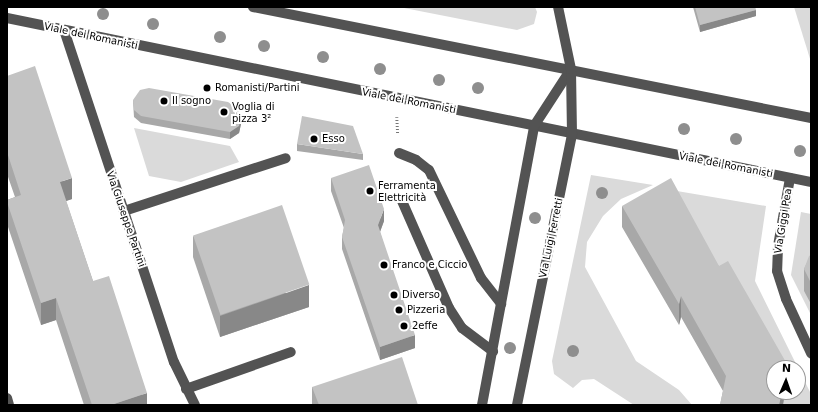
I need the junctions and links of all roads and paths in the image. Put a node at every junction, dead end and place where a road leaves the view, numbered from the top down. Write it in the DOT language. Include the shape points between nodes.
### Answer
graph roads {
  1 [pos="253,7"];
  2 [pos="558,7"];
  3 [pos="7,18"];
  4 [pos="64,30"];
  5 [pos="571,69"];
  6 [pos="811,118"];
  7 [pos="534,126"];
  8 [pos="572,134"];
  9 [pos="399,153"];
  10 [pos="286,158"];
  11 [pos="790,178"];
  12 [pos="811,182"];
  13 [pos="402,201"];
  14 [pos="124,211"];
  15 [pos="501,304"];
  16 [pos="493,350"];
  17 [pos="291,352"];
  18 [pos="811,353"];
  19 [pos="186,389"];
  20 [pos="7,398"];
  21 [pos="9,405"];
  22 [pos="195,405"];
  23 [pos="482,405"];
  24 [pos="517,405"];
  1 -- 5 [label="street"];
  2 -- 5 [label="street, Via Luigi Ferretti"];
  3 -- 4 [label="street, Viale dei Romanisti"];
  4 -- 7 [label="street, Viale dei Romanisti"];
  4 -- 14 [label="street, Via Giuseppe Partini"];
  5 -- 6 [label="street"];
  5 -- 7 [label="street"];
  5 -- 8 [label="street, Via Luigi Ferretti"];
  7 -- 8 [label="street, Viale dei Romanisti"];
  7 -- 15 [label="street"];
  8 -- 11 [label="street, Viale dei Romanisti"];
  8 -- 24 [label="street, Via Luigi Ferretti"];
  9 -- 15 [label="street" via="416,160 429,170 481,278"];
  10 -- 14 [label="street"];
  11 -- 12 [label="street, Viale dei Romanisti"];
  11 -- 18 [label="street, Via Giggi Pea" via="778,246 777,271 786,299"];
  13 -- 16 [label="street" via="449,308 462,328"];
  14 -- 19 [label="street, Via Giuseppe Partini" via="174,362"];
  15 -- 16 [label="street"];
  16 -- 23 [label="street"];
  17 -- 19 [label="street"];
  19 -- 22 [label="street, Via Giuseppe Partini"];
  20 -- 21 [label="street"];
}
